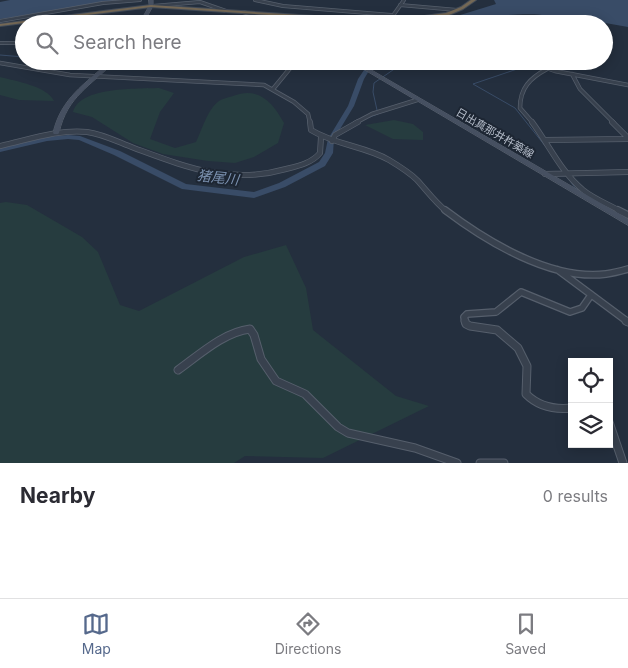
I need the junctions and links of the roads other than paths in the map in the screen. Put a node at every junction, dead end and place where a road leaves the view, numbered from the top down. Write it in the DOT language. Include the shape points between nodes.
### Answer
graph roads {
  1 [pos="140,0"];
  2 [pos="151,0"];
  3 [pos="255,0"];
  4 [pos="404,0"];
  5 [pos="474,0"];
  6 [pos="151,6"];
  7 [pos="400,6"];
  8 [pos="457,10"];
  9 [pos="242,12"];
  10 [pos="41,15"];
  11 [pos="71,15"];
  12 [pos="146,15"];
  13 [pos="254,15"];
  14 [pos="271,15"];
  15 [pos="391,15"];
  16 [pos="439,15"];
  17 [pos="15,20"];
  18 [pos="15,21"];
  19 [pos="0,23"];
  20 [pos="0,43"];
  21 [pos="15,43"];
  22 [pos="0,63"];
  23 [pos="15,65"];
  24 [pos="43,70"];
  25 [pos="104,70"];
  26 [pos="289,70"];
  27 [pos="367,70"];
  28 [pos="546,70"];
  29 [pos="553,70"];
  30 [pos="572,74"];
  31 [pos="97,76"];
  32 [pos="628,86"];
  33 [pos="273,89"];
  34 [pos="417,100"];
  35 [pos="56,133"];
  36 [pos="324,138"];
  37 [pos="628,138"];
  38 [pos="545,140"];
  39 [pos="332,141"];
  40 [pos="0,146"];
  41 [pos="628,172"];
  42 [pos="564,173"];
  43 [pos="544,174"];
  44 [pos="628,215"];
  45 [pos="628,222"];
  46 [pos="628,269"];
  47 [pos="558,270"];
  48 [pos="591,295"];
  49 [pos="628,322"];
  50 [pos="178,370"];
  51 [pos="568,408"];
  52 [pos="613,434"];
  53 [pos="457,463"];
  54 [pos="480,463"];
  55 [pos="504,463"];
  56 [pos="623,463"];
  1 -- 10 [label="street" via="102,3"];
  2 -- 6 [label="main road"];
  3 -- 15 [label="street" via="283,6"];
  4 -- 7 [label="street"];
  5 -- 8 [label="highway"];
  6 -- 9 [label="highway"];
  6 -- 11 [label="highway"];
  6 -- 12 [label="main road"];
  7 -- 8 [label="street"];
  7 -- 15 [label="street"];
  8 -- 16 [label="highway"];
  9 -- 13 [label="street"];
  9 -- 14 [label="highway"];
  17 -- 19 [label="street"];
  18 -- 19 [label="highway"];
  20 -- 21 [label="street"];
  22 -- 23 [label="street"];
  24 -- 31 [label="street"];
  25 -- 31 [label="main road"];
  26 -- 33 [label="street"];
  27 -- 34 [label="main road, 日出真那井杵築線"];
  28 -- 38 [label="street" via="523,87 519,98 520,108"];
  29 -- 30 [label="street"];
  30 -- 32 [label="street"];
  30 -- 37 [label="street" via="580,89"];
  31 -- 33 [label="street" via="249,83"];
  31 -- 35 [label="main road" via="62,111"];
  33 -- 36 [label="street" via="292,99 308,114 311,130"];
  34 -- 39 [label="street" via="372,114 336,135"];
  34 -- 43 [label="main road, 日出真那井杵築線"];
  35 -- 36 [label="street" via="96,134 186,166 239,178 280,172 313,160 320,153"];
  35 -- 40 [label="street"];
  36 -- 39 [label="street"];
  37 -- 38 [label="street"];
  38 -- 42 [label="street"];
  39 -- 47 [label="street" via="386,158 407,172 437,204 477,234"];
  41 -- 42 [label="street"];
  42 -- 43 [label="street"];
  42 -- 44 [label="street" via="580,187"];
  43 -- 45 [label="main road, 日出真那井杵築線"];
  46 -- 47 [label="street" via="600,274"];
  47 -- 48 [label="street"];
  48 -- 49 [label="street"];
  48 -- 51 [label="street" via="582,308 570,312 521,292 496,312 467,314 464,317 470,326 496,330 519,350 526,362 526,394 529,398 550,408"];
  50 -- 53 [label="street" via="242,329 250,330 271,376 288,388 305,394 338,427 348,433 415,448"];
  52 -- 56 [label="street"];
  54 -- 55 [label="street"];
}
